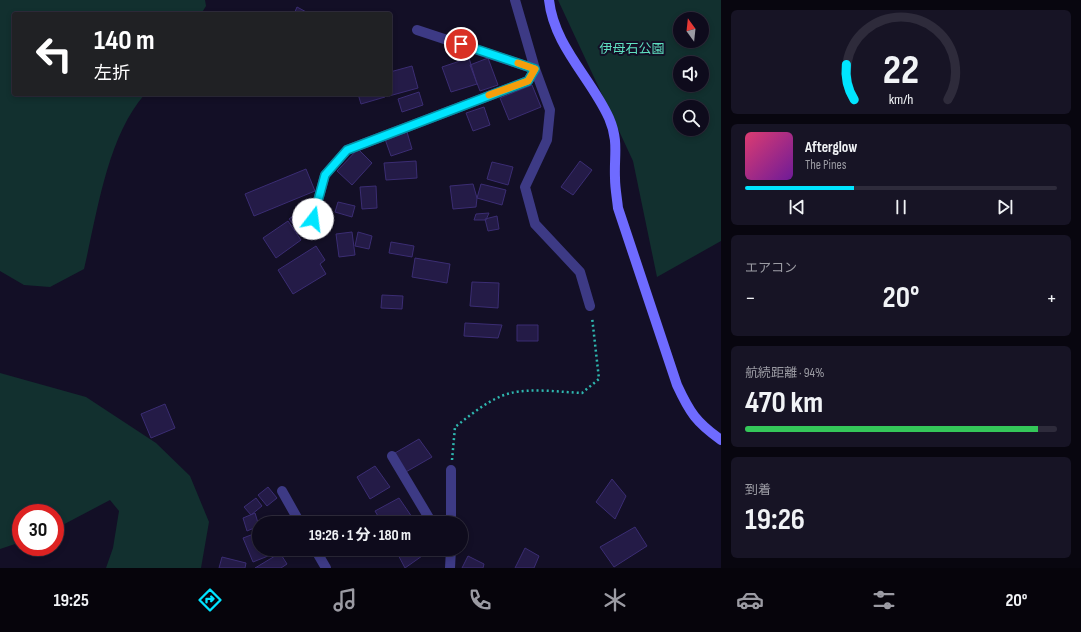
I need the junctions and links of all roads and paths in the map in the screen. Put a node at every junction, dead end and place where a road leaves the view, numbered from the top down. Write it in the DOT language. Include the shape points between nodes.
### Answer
graph roads {
  1 [pos="515,0"];
  2 [pos="549,0"];
  3 [pos="417,30"];
  4 [pos="535,69"];
  5 [pos="313,219"];
  6 [pos="590,306"];
  7 [pos="721,440"];
  8 [pos="392,456"];
  9 [pos="451,470"];
  10 [pos="282,491"];
  11 [pos="296,516"];
  12 [pos="428,516"];
  13 [pos="451,516"];
  14 [pos="319,556"];
  15 [pos="450,556"];
  16 [pos="326,568"];
  17 [pos="450,568"];
  1 -- 4 [label="street"];
  2 -- 7 [label="street" via="559,37 596,92 610,119 617,145 614,178 618,208 677,385 689,412"];
  3 -- 4 [label="street"];
  4 -- 5 [label="street" via="528,81 347,150 325,175"];
  4 -- 6 [label="street" via="550,110 547,140 525,187 535,224 580,272"];
  6 -- 9 [label="path" via="599,379 582,393 511,393 478,408 455,427"];
  8 -- 12 [label="street"];
  9 -- 13 [label="street"];
  10 -- 11 [label="street"];
  14 -- 16 [label="street"];
  15 -- 17 [label="street"];
}
